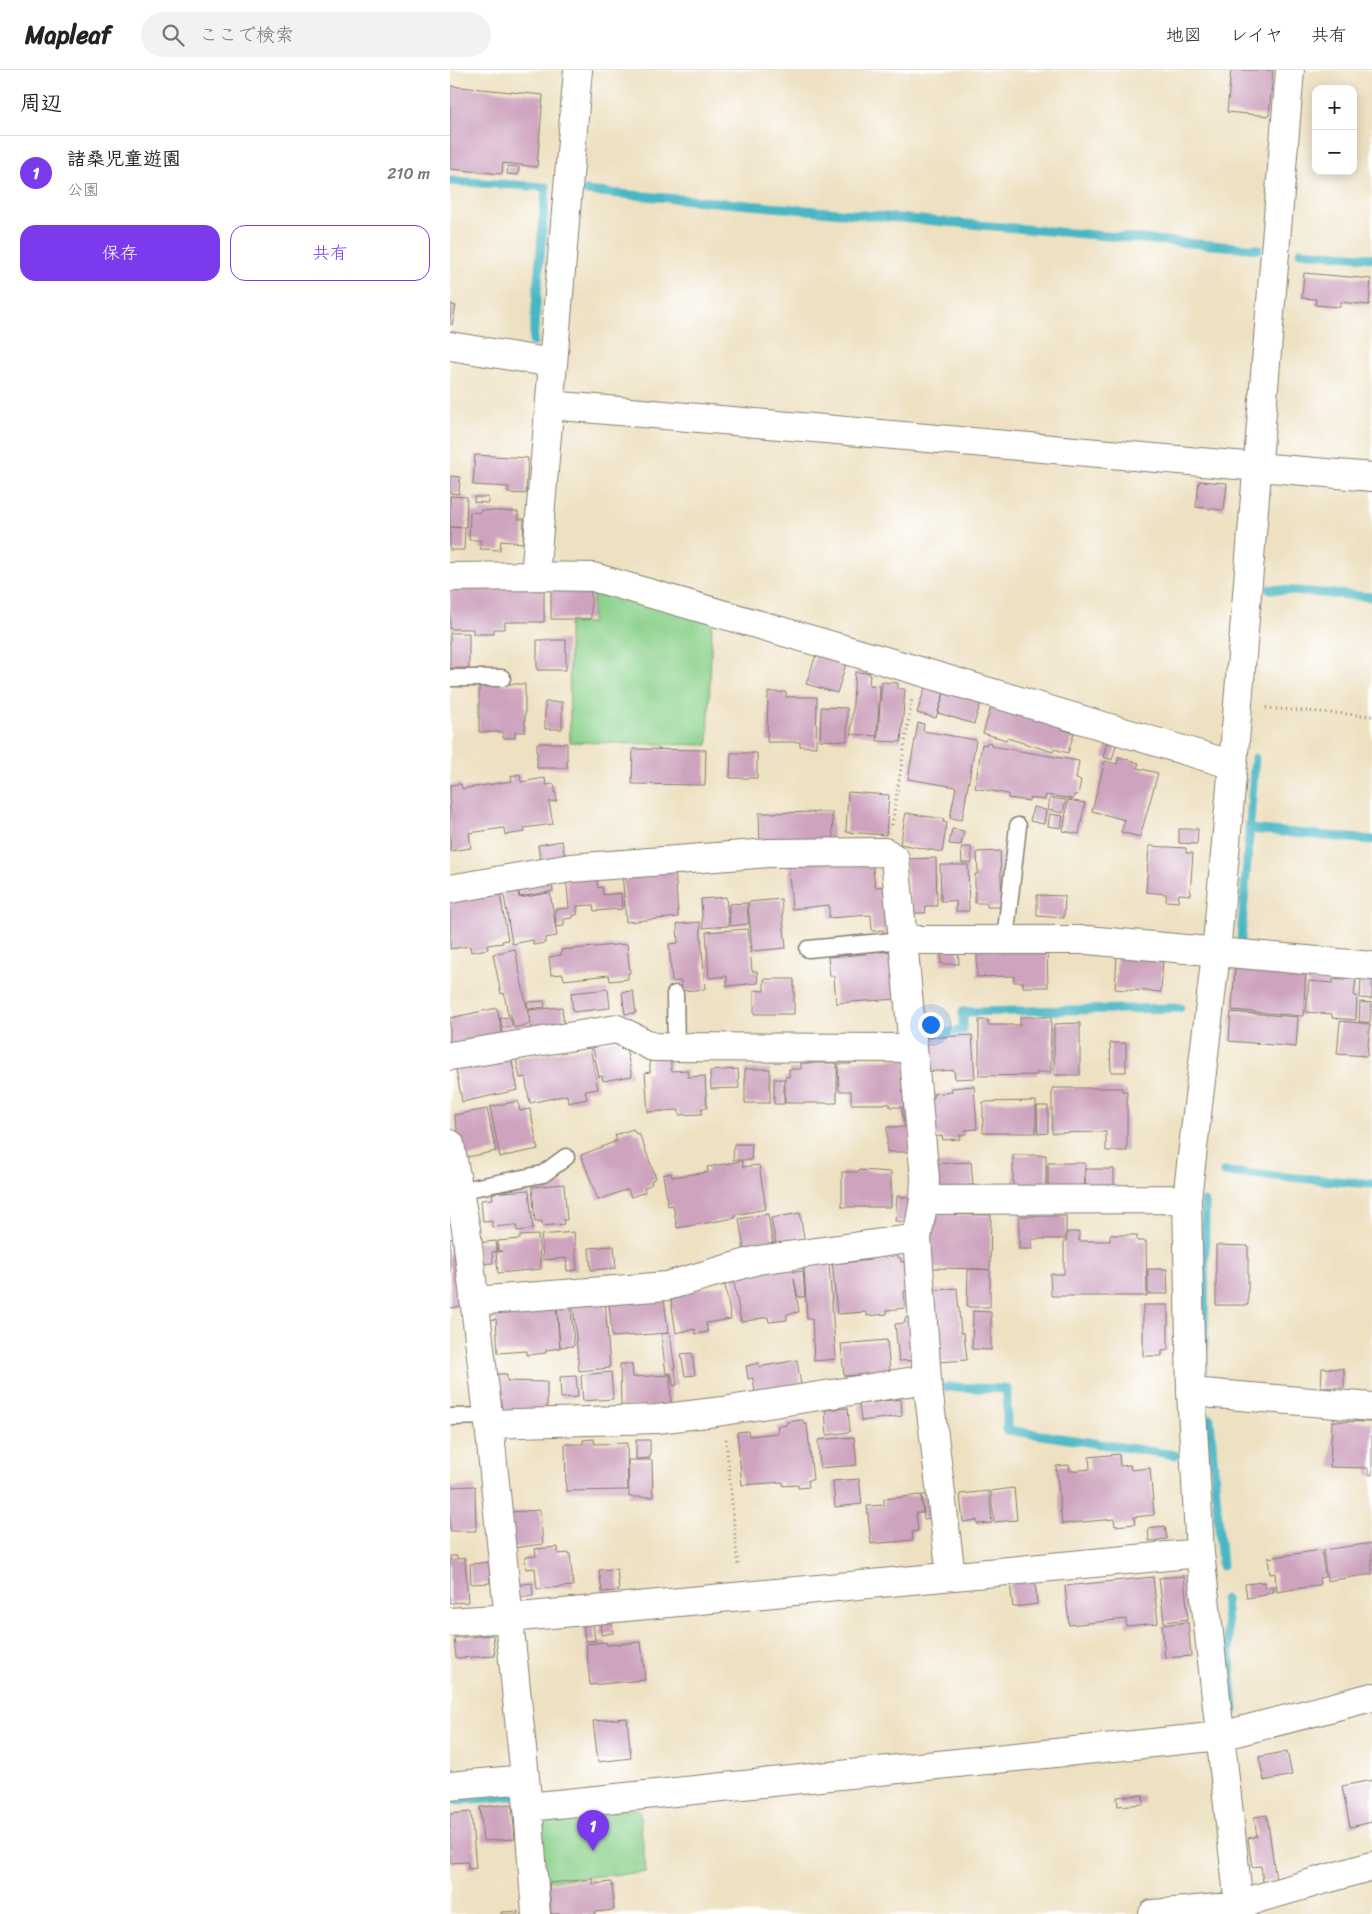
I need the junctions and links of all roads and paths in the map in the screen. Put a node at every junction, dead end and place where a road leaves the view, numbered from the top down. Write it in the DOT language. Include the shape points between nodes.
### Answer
graph roads {
  1 [pos="578,70"];
  2 [pos="1290,70"];
  3 [pos="450,346"];
  4 [pos="553,363"];
  5 [pos="550,405"];
  6 [pos="1257,467"];
  7 [pos="1372,477"];
  8 [pos="535,576"];
  9 [pos="450,578"];
  10 [pos="916,670"];
  11 [pos="450,678"];
  12 [pos="502,678"];
  13 [pos="1238,705"];
  14 [pos="1372,716"];
  15 [pos="1233,765"];
  16 [pos="1018,826"];
  17 [pos="888,854"];
  18 [pos="450,888"];
  19 [pos="903,940"];
  20 [pos="1005,940"];
  21 [pos="808,949"];
  22 [pos="1216,953"];
  23 [pos="1372,966"];
  24 [pos="675,994"];
  25 [pos="676,1048"];
  26 [pos="913,1048"];
  27 [pos="450,1056"];
  28 [pos="450,1144"];
  29 [pos="566,1157"];
  30 [pos="458,1190"];
  31 [pos="1187,1199"];
  32 [pos="924,1200"];
  33 [pos="458,1230"];
  34 [pos="917,1238"];
  35 [pos="474,1301"];
  36 [pos="927,1378"];
  37 [pos="1191,1392"];
  38 [pos="1372,1407"];
  39 [pos="724,1411"];
  40 [pos="450,1417"];
  41 [pos="488,1420"];
  42 [pos="1200,1552"];
  43 [pos="951,1576"];
  44 [pos="740,1596"];
  45 [pos="509,1618"];
  46 [pos="450,1622"];
  47 [pos="1372,1697"];
  48 [pos="1221,1736"];
  49 [pos="526,1779"];
  50 [pos="450,1786"];
  51 [pos="528,1807"];
  52 [pos="1372,1866"];
  53 [pos="1240,1910"];
  54 [pos="536,1914"];
  55 [pos="1153,1914"];
  1 -- 4 [label="street"];
  2 -- 6 [label="street"];
  3 -- 4 [label="street"];
  4 -- 5 [label="street"];
  5 -- 6 [label="street"];
  5 -- 8 [label="street"];
  6 -- 7 [label="street"];
  6 -- 13 [label="street"];
  8 -- 9 [label="street"];
  8 -- 10 [label="street" via="593,577"];
  10 -- 15 [label="street"];
  10 -- 17 [label="path"];
  11 -- 12 [label="lane"];
  13 -- 14 [label="path"];
  13 -- 15 [label="street"];
  15 -- 22 [label="street"];
  16 -- 20 [label="lane"];
  17 -- 18 [label="street" via="769,853 572,868"];
  17 -- 19 [label="street" via="895,859"];
  19 -- 20 [label="street"];
  19 -- 21 [label="lane"];
  19 -- 26 [label="street"];
  20 -- 22 [label="street" via="1087,940"];
  22 -- 23 [label="street"];
  22 -- 31 [label="street"];
  24 -- 25 [label="lane"];
  25 -- 26 [label="street"];
  25 -- 27 [label="street" via="653,1048 617,1029"];
  26 -- 32 [label="street" via="925,1178"];
  28 -- 30 [label="street"];
  29 -- 30 [label="lane" via="543,1174"];
  30 -- 33 [label="street"];
  31 -- 32 [label="street"];
  31 -- 37 [label="street"];
  32 -- 34 [label="street"];
  33 -- 35 [label="street"];
  34 -- 35 [label="street" via="758,1260 667,1286"];
  34 -- 36 [label="street"];
  35 -- 41 [label="street"];
  36 -- 39 [label="street"];
  36 -- 43 [label="street"];
  37 -- 38 [label="street"];
  37 -- 42 [label="street"];
  39 -- 41 [label="street" via="657,1419"];
  39 -- 44 [label="path"];
  40 -- 41 [label="lane"];
  41 -- 45 [label="street"];
  42 -- 43 [label="street"];
  42 -- 48 [label="street"];
  43 -- 44 [label="street"];
  44 -- 45 [label="street"];
  45 -- 46 [label="street"];
  45 -- 49 [label="street"];
  47 -- 48 [label="street"];
  48 -- 51 [label="street"];
  48 -- 53 [label="street"];
  49 -- 50 [label="street"];
  49 -- 51 [label="street"];
  51 -- 54 [label="street"];
  52 -- 53 [label="street" via="1259,1898"];
  53 -- 55 [label="street"];
}
